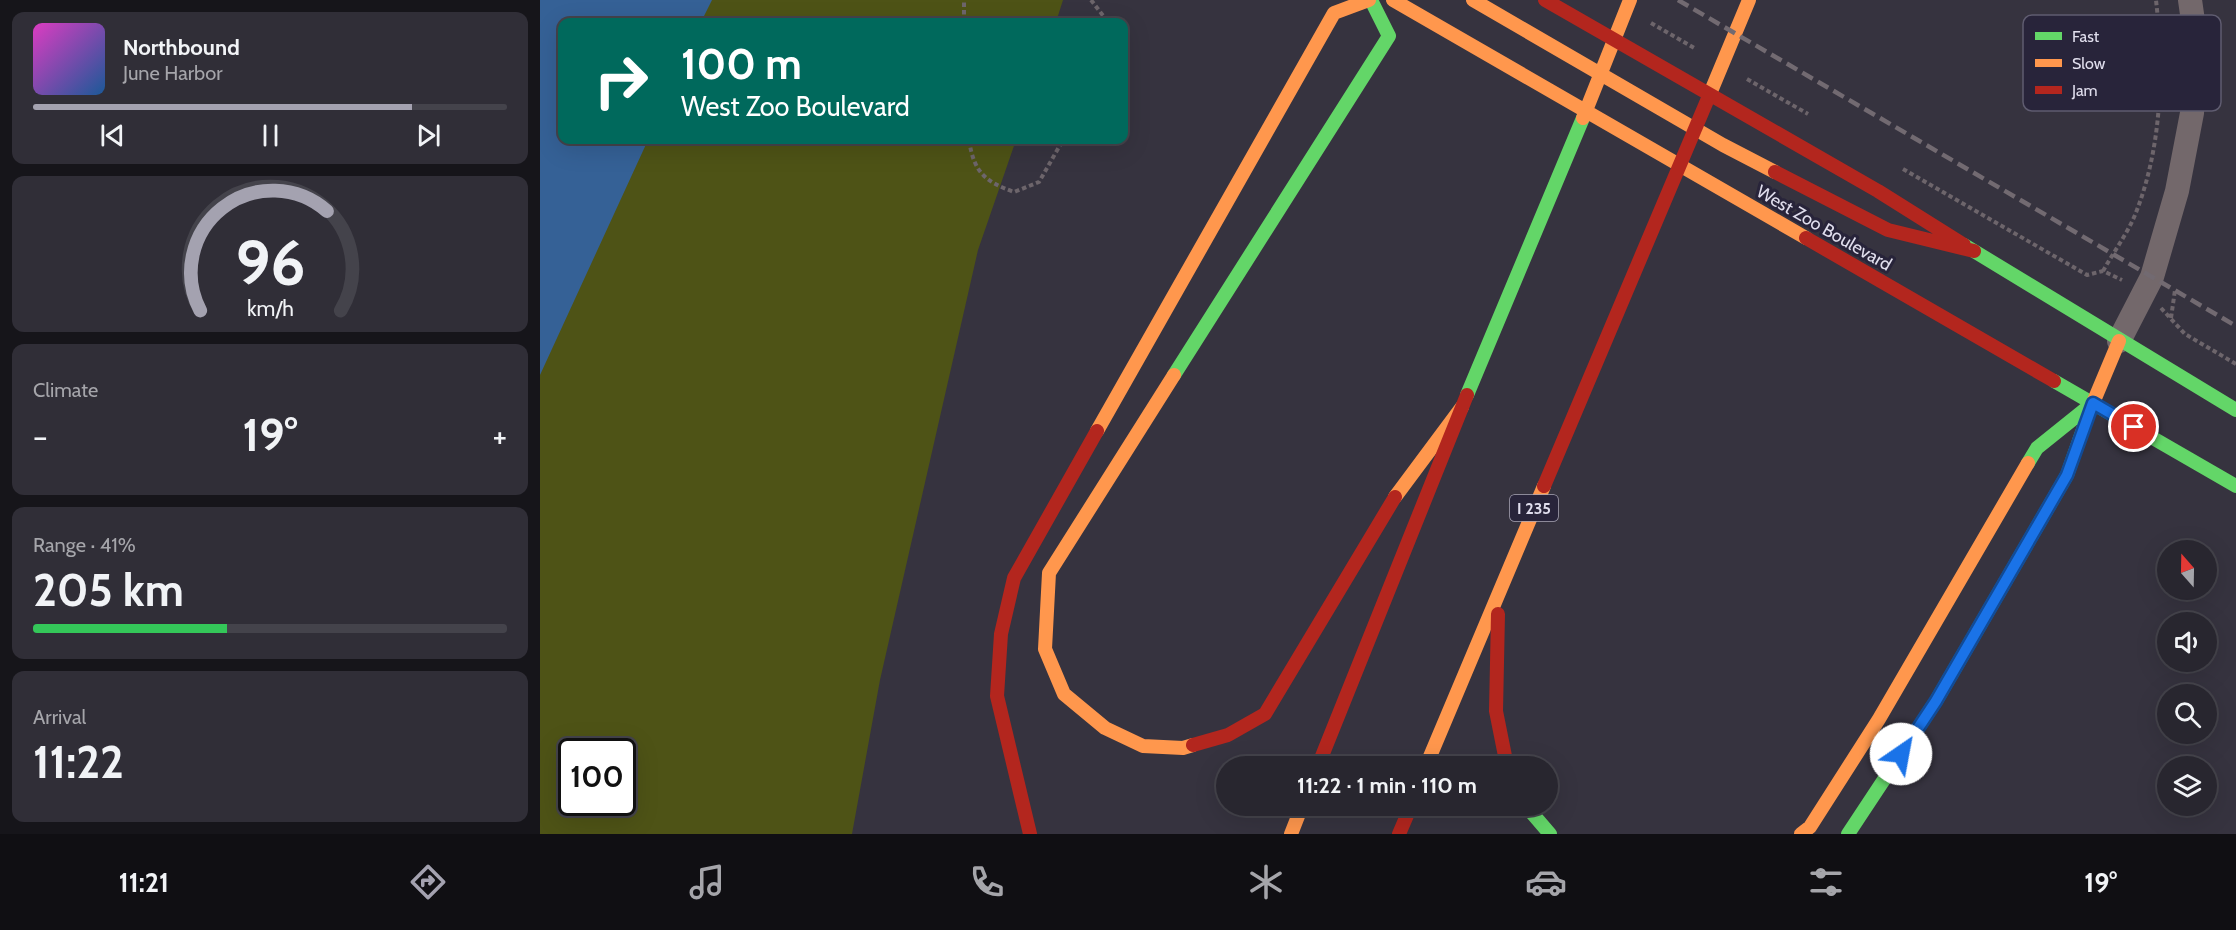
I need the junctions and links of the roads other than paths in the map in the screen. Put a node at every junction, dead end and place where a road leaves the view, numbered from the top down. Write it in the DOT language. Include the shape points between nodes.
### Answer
graph roads {
  1 [pos="1370,0"];
  2 [pos="1394,0"];
  3 [pos="1473,0"];
  4 [pos="1545,0"];
  5 [pos="1630,0"];
  6 [pos="1749,0"];
  7 [pos="2190,0"];
  8 [pos="2192,15"];
  9 [pos="2192,111"];
  10 [pos="1974,252"];
  11 [pos="2119,341"];
  12 [pos="2093,403"];
  13 [pos="1462,407"];
  14 [pos="2236,410"];
  15 [pos="2236,486"];
  16 [pos="1500,589"];
  17 [pos="1322,756"];
  18 [pos="1430,756"];
  19 [pos="1503,756"];
  20 [pos="1298,816"];
  21 [pos="1407,816"];
  22 [pos="1535,816"];
  23 [pos="1030,834"];
  24 [pos="1291,834"];
  25 [pos="1400,834"];
  26 [pos="1550,834"];
  27 [pos="1801,834"];
  28 [pos="1848,834"];
  1 -- 13 [label="main road" via="1389,36 1049,573 1045,649 1064,694 1105,728 1143,746 1183,748 1228,735 1265,714 1402,485"];
  1 -- 23 [label="main road" via="1334,13 1014,578 1001,634 997,696"];
  2 -- 12 [label="main road, West Zoo Boulevard"];
  3 -- 10 [label="main road" via="1723,146 1888,230"];
  4 -- 10 [label="main road" via="1878,191"];
  5 -- 13 [label="main road" via="1553,196"];
  6 -- 16 [label="main road, I 235"];
  7 -- 8 [label="street"];
  9 -- 11 [label="street" via="2177,191 2152,277"];
  10 -- 11 [label="main road"];
  11 -- 12 [label="main road"];
  11 -- 14 [label="main road"];
  12 -- 15 [label="main road, West Zoo Boulevard"];
  12 -- 27 [label="main road" via="2037,448 1879,719 1810,828"];
  12 -- 28 [label="main road" via="2067,475 1936,701"];
  13 -- 17 [label="main road"];
  16 -- 18 [label="main road, I 235"];
  16 -- 19 [label="main road" via="1495,673"];
  20 -- 24 [label="main road"];
  21 -- 25 [label="main road"];
  22 -- 26 [label="main road"];
}
